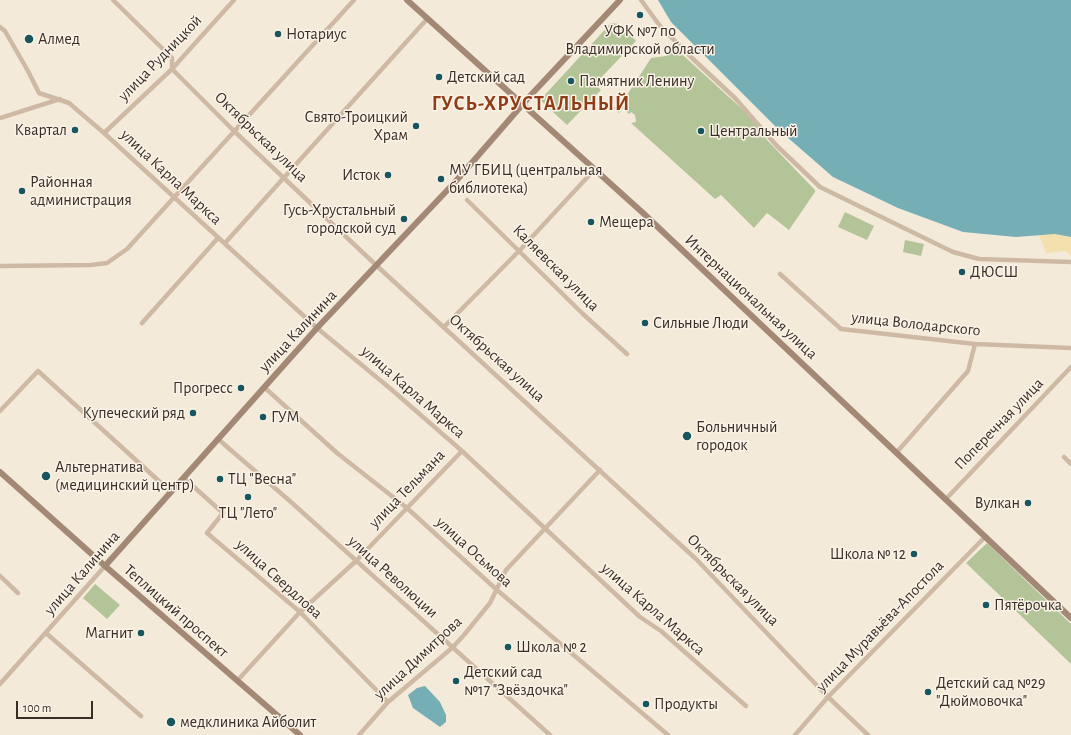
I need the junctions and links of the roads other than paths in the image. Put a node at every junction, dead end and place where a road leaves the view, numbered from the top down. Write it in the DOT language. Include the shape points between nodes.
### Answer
graph roads {
  1 [pos="113,0"];
  2 [pos="234,0"];
  3 [pos="354,0"];
  4 [pos="407,0"];
  5 [pos="620,0"];
  6 [pos="641,0"];
  7 [pos="427,19"];
  8 [pos="0,27"];
  9 [pos="172,69"];
  10 [pos="60,99"];
  11 [pos="523,105"];
  12 [pos="0,118"];
  13 [pos="234,131"];
  14 [pos="104,133"];
  15 [pos="594,170"];
  16 [pos="283,178"];
  17 [pos="174,198"];
  18 [pos="467,200"];
  19 [pos="218,238"];
  20 [pos="225,243"];
  21 [pos="520,250"];
  22 [pos="1071,262"];
  23 [pos="0,266"];
  24 [pos="377,266"];
  25 [pos="780,274"];
  26 [pos="142,323"];
  27 [pos="444,326"];
  28 [pos="317,328"];
  29 [pos="975,344"];
  30 [pos="1071,348"];
  31 [pos="627,354"];
  32 [pos="1071,367"];
  33 [pos="264,388"];
  34 [pos="0,411"];
  35 [pos="218,439"];
  36 [pos="462,451"];
  37 [pos="897,452"];
  38 [pos="1064,457"];
  39 [pos="1071,464"];
  40 [pos="600,470"];
  41 [pos="1,474"];
  42 [pos="184,478"];
  43 [pos="171,492"];
  44 [pos="946,499"];
  45 [pos="406,508"];
  46 [pos="544,529"];
  47 [pos="985,537"];
  48 [pos="356,561"];
  49 [pos="105,566"];
  50 [pos="0,576"];
  51 [pos="497,590"];
  52 [pos="18,592"];
  53 [pos="300,612"];
  54 [pos="1071,618"];
  55 [pos="46,633"];
  56 [pos="452,648"];
  57 [pos="237,681"];
  58 [pos="0,684"];
  59 [pos="828,697"];
  60 [pos="388,702"];
  61 [pos="746,706"];
  62 [pos="141,716"];
  63 [pos="300,735"];
  64 [pos="359,735"];
  65 [pos="550,735"];
  66 [pos="668,735"];
  67 [pos="795,735"];
  68 [pos="868,735"];
  1 -- 9 [label="street, Октябрьская улица" via="172,58"];
  2 -- 9 [label="street, улица Рудницкой"];
  3 -- 13 [label="street"];
  4 -- 7 [label="main road, Интернациональная улица"];
  5 -- 11 [label="main road, улица Калинина"];
  6 -- 22 [label="street" via="660,26 736,98 776,145 820,187 953,252 979,259"];
  7 -- 11 [label="main road, Интернациональная улица"];
  7 -- 16 [label="street"];
  8 -- 10 [label="street, улица Карла Маркса" via="5,31 40,93"];
  9 -- 13 [label="street, Октябрьская улица"];
  9 -- 14 [label="street, улица Рудницкой"];
  10 -- 12 [label="street"];
  10 -- 14 [label="street, улица Карла Маркса" via="69,103"];
  11 -- 15 [label="main road, Интернациональная улица"];
  11 -- 24 [label="main road, улица Калинина"];
  13 -- 16 [label="street, Октябрьская улица"];
  13 -- 17 [label="street"];
  14 -- 17 [label="street, улица Карла Маркса"];
  15 -- 21 [label="street"];
  15 -- 37 [label="main road, Интернациональная улица"];
  16 -- 20 [label="street"];
  16 -- 24 [label="street, Октябрьская улица"];
  17 -- 19 [label="street, улица Карла Маркса"];
  17 -- 23 [label="street" via="127,249 107,263"];
  18 -- 21 [label="street, Каляевская улица"];
  19 -- 20 [label="street, улица Карла Маркса"];
  19 -- 26 [label="street"];
  20 -- 28 [label="street, улица Карла Маркса"];
  21 -- 27 [label="street"];
  21 -- 31 [label="street, Каляевская улица"];
  24 -- 27 [label="street, Октябрьская улица"];
  24 -- 28 [label="main road, улица Калинина"];
  25 -- 29 [label="street, улица Володарского" via="841,329"];
  27 -- 40 [label="street, Октябрьская улица"];
  28 -- 33 [label="main road, улица Калинина"];
  28 -- 36 [label="street, улица Карла Маркса"];
  29 -- 30 [label="street, улица Володарского"];
  29 -- 37 [label="street" via="968,371"];
  32 -- 44 [label="street, Поперечная улица"];
  33 -- 35 [label="main road, улица Калинина"];
  33 -- 45 [label="street, улица Осьмова" via="337,453"];
  34 -- 43 [label="street" via="38,371"];
  35 -- 42 [label="main road, улица Калинина"];
  35 -- 48 [label="street, улица Революции"];
  36 -- 45 [label="street, улица Тельмана"];
  36 -- 46 [label="street, улица Карла Маркса"];
  37 -- 44 [label="main road, Интернациональная улица"];
  38 -- 39 [label="street"];
  40 -- 46 [label="street, улица Димитрова"];
  40 -- 59 [label="street, Октябрьская улица" via="696,559"];
  41 -- 49 [label="main road, Теплицкий проспект"];
  42 -- 43 [label="main road, улица Калинина"];
  42 -- 53 [label="street, улица Свердлова" via="223,514 207,533"];
  43 -- 49 [label="main road, улица Калинина"];
  44 -- 47 [label="main road, Интернациональная улица"];
  45 -- 48 [label="street, улица Тельмана"];
  45 -- 51 [label="street, улица Осьмова"];
  46 -- 51 [label="street, улица Димитрова" via="506,570"];
  46 -- 61 [label="street, улица Карла Маркса" via="640,617 661,632"];
  47 -- 54 [label="main road, Интернациональная улица"];
  47 -- 59 [label="street, улица Муравьёва-Апостола"];
  48 -- 53 [label="street, улица Тельмана"];
  48 -- 56 [label="street, улица Революции"];
  49 -- 55 [label="street, улица Калинина"];
  49 -- 57 [label="main road, Теплицкий проспект"];
  50 -- 52 [label="street"];
  51 -- 56 [label="street, улица Димитрова" via="476,621"];
  51 -- 66 [label="street, улица Осьмова"];
  53 -- 57 [label="street, улица Тельмана"];
  53 -- 60 [label="street, улица Свердлова"];
  55 -- 58 [label="street, улица Калинина"];
  55 -- 62 [label="street"];
  56 -- 60 [label="street, улица Димитрова"];
  56 -- 65 [label="street, улица Революции"];
  57 -- 63 [label="main road, Теплицкий проспект"];
  59 -- 67 [label="street, улица Муравьёва-Апостола"];
  59 -- 68 [label="street, Октябрьская улица"];
  60 -- 64 [label="street, улица Димитрова"];
}
